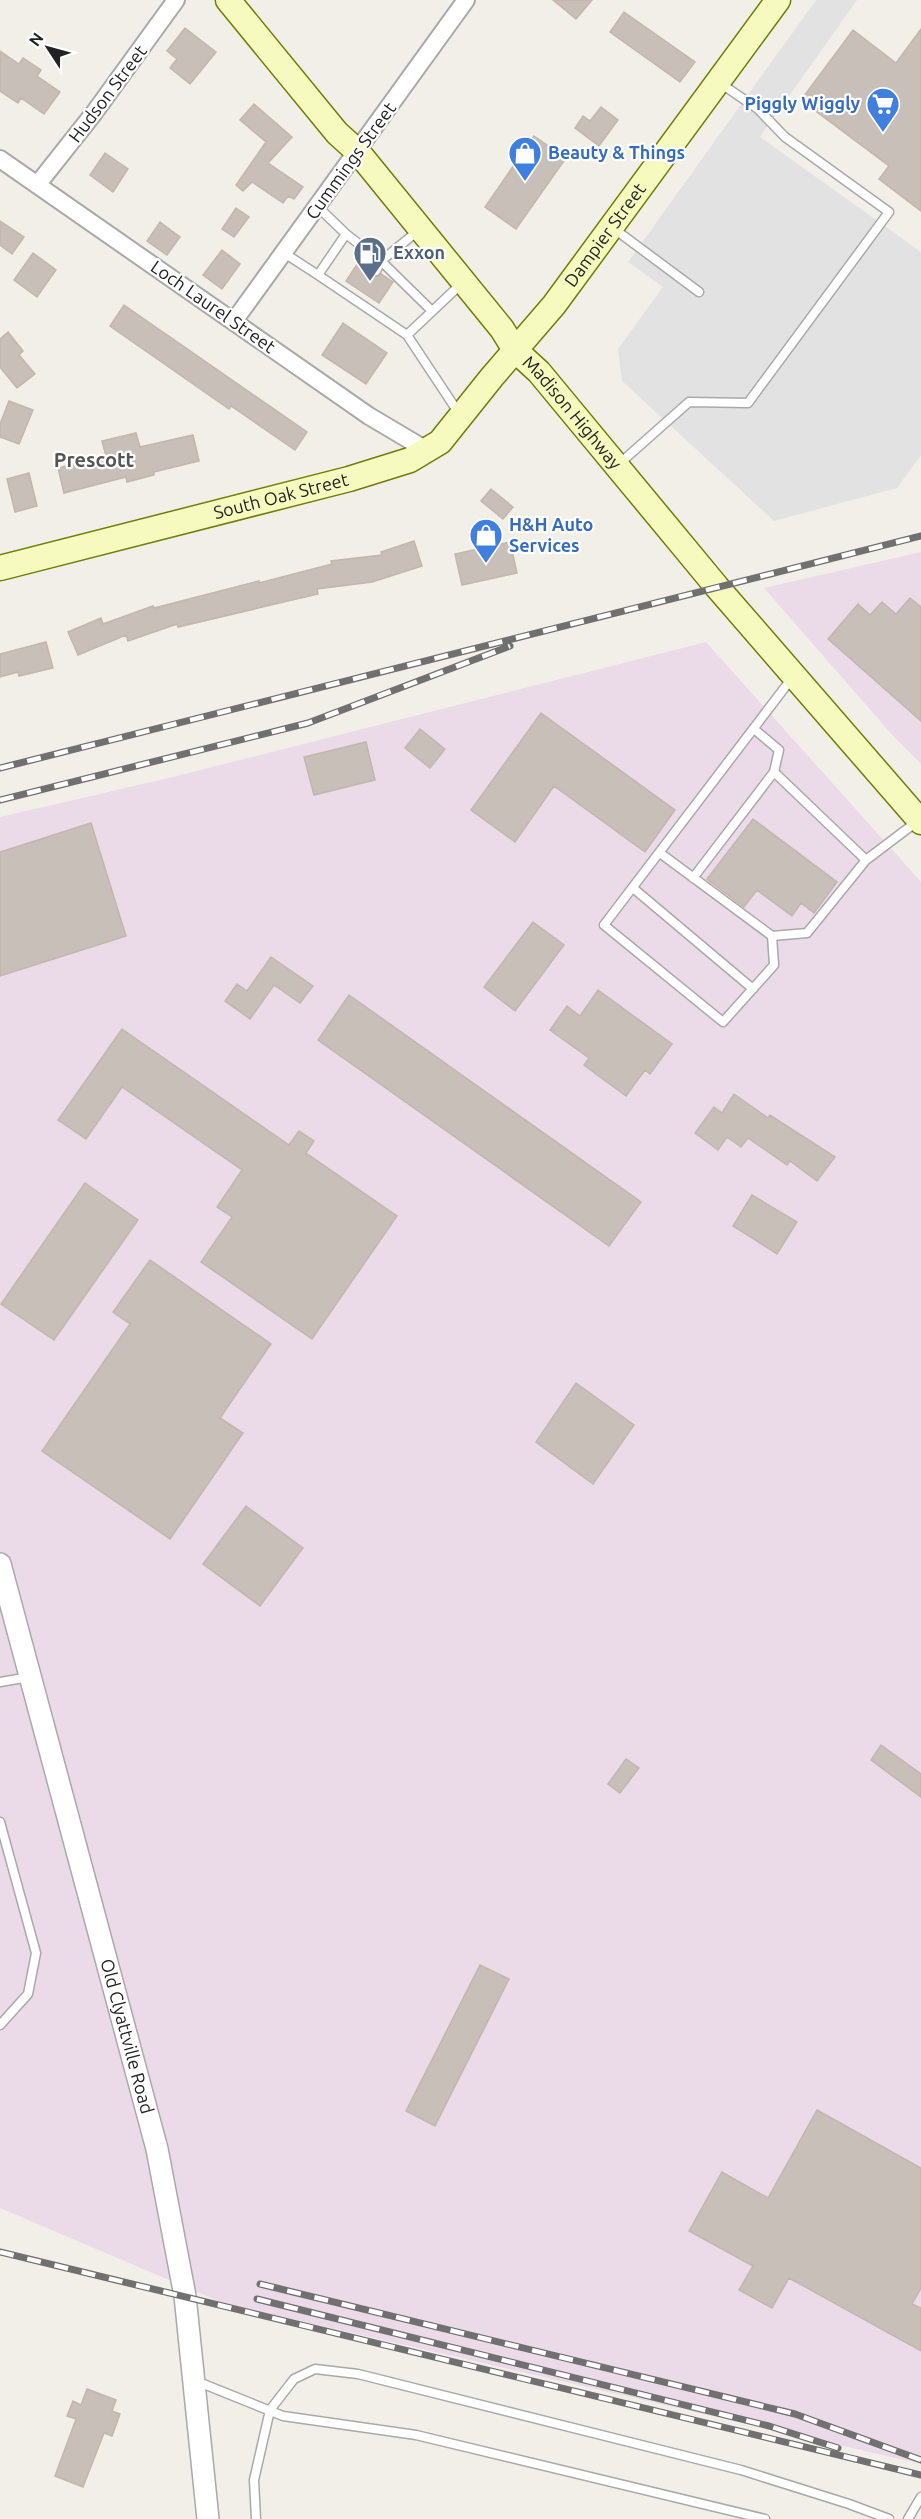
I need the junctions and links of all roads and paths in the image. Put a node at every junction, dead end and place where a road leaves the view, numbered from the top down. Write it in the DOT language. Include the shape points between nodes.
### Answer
graph roads {
  1 [pos="176,0"];
  2 [pos="228,0"];
  3 [pos="466,0"];
  4 [pos="778,0"];
  5 [pos="718,82"];
  6 [pos="358,152"];
  7 [pos="0,159"];
  8 [pos="37,185"];
  9 [pos="318,207"];
  10 [pos="610,226"];
  11 [pos="420,229"];
  12 [pos="346,234"];
  13 [pos="284,253"];
  14 [pos="381,261"];
  15 [pos="376,271"];
  16 [pos="318,275"];
  17 [pos="464,282"];
  18 [pos="362,292"];
  19 [pos="699,292"];
  20 [pos="357,301"];
  21 [pos="432,311"];
  22 [pos="234,321"];
  23 [pos="407,335"];
  24 [pos="515,350"];
  25 [pos="461,417"];
  26 [pos="428,451"];
  27 [pos="616,466"];
  28 [pos="0,568"];
  29 [pos="794,676"];
  30 [pos="754,729"];
  31 [pos="774,772"];
  32 [pos="920,821"];
  33 [pos="660,853"];
  34 [pos="866,860"];
  35 [pos="693,878"];
  36 [pos="633,888"];
  37 [pos="772,936"];
  38 [pos="753,989"];
  39 [pos="0,1564"];
  40 [pos="30,1677"];
  41 [pos="0,1682"];
  42 [pos="0,1822"];
  43 [pos="0,2025"];
  44 [pos="195,2380"];
  45 [pos="270,2410"];
  46 [pos="921,2498"];
  47 [pos="208,2519"];
  48 [pos="256,2519"];
  49 [pos="765,2519"];
  50 [pos="890,2519"];
  51 [pos="908,2519"];
  1 -- 8 [label="street, Hudson Street"];
  2 -- 6 [label="main road, Madison Highway" via="330,124"];
  3 -- 6 [label="street, Cummings Street"];
  4 -- 5 [label="main road, Dampier Street"];
  5 -- 10 [label="main road, Dampier Street"];
  5 -- 27 [label="lane" via="889,212 748,403 689,402"];
  6 -- 9 [label="street, Cummings Street"];
  6 -- 11 [label="main road, Madison Highway"];
  7 -- 8 [label="street, Loch Laurel Street"];
  8 -- 22 [label="street, Loch Laurel Street"];
  9 -- 12 [label="lane"];
  9 -- 13 [label="street, Cummings Street"];
  10 -- 19 [label="lane"];
  10 -- 24 [label="main road, Dampier Street"];
  11 -- 14 [label="lane"];
  11 -- 17 [label="main road, Madison Highway"];
  12 -- 14 [label="lane"];
  12 -- 16 [label="lane"];
  13 -- 16 [label="lane"];
  13 -- 22 [label="street, Cummings Street"];
  14 -- 15 [label="lane"];
  14 -- 21 [label="lane"];
  16 -- 20 [label="lane"];
  17 -- 21 [label="lane"];
  17 -- 24 [label="main road, Madison Highway"];
  18 -- 20 [label="lane"];
  20 -- 23 [label="lane"];
  21 -- 23 [label="lane"];
  22 -- 26 [label="street, Loch Laurel Street" via="369,416"];
  23 -- 25 [label="lane"];
  24 -- 25 [label="main road, South Oak Street"];
  24 -- 27 [label="main road, Madison Highway" via="539,372"];
  25 -- 26 [label="main road, South Oak Street"];
  26 -- 28 [label="main road, South Oak Street" via="349,479"];
  27 -- 29 [label="main road, Madison Highway"];
  29 -- 30 [label="lane"];
  29 -- 32 [label="main road, Madison Highway"];
  30 -- 31 [label="lane" via="778,750"];
  30 -- 33 [label="lane"];
  31 -- 34 [label="lane"];
  31 -- 35 [label="lane"];
  32 -- 34 [label="lane"];
  33 -- 35 [label="lane"];
  33 -- 36 [label="lane"];
  34 -- 37 [label="lane" via="807,933"];
  35 -- 37 [label="lane"];
  36 -- 38 [label="lane"];
  36 -- 38 [label="lane" via="604,926 723,1022"];
  37 -- 38 [label="lane" via="774,965"];
  39 -- 40 [label="street, Old Clyattville Road"];
  40 -- 41 [label="lane"];
  40 -- 44 [label="street, Old Clyattville Road" via="157,2148 185,2295"];
  42 -- 43 [label="lane" via="36,1953 28,1994"];
  44 -- 45 [label="lane"];
  44 -- 47 [label="street, Old Clyattville Road"];
  45 -- 48 [label="lane" via="254,2480"];
  45 -- 49 [label="lane" via="283,2416 416,2435"];
  45 -- 50 [label="lane" via="294,2379 315,2369 358,2374 741,2470"];
  46 -- 51 [label="lane"];
}
